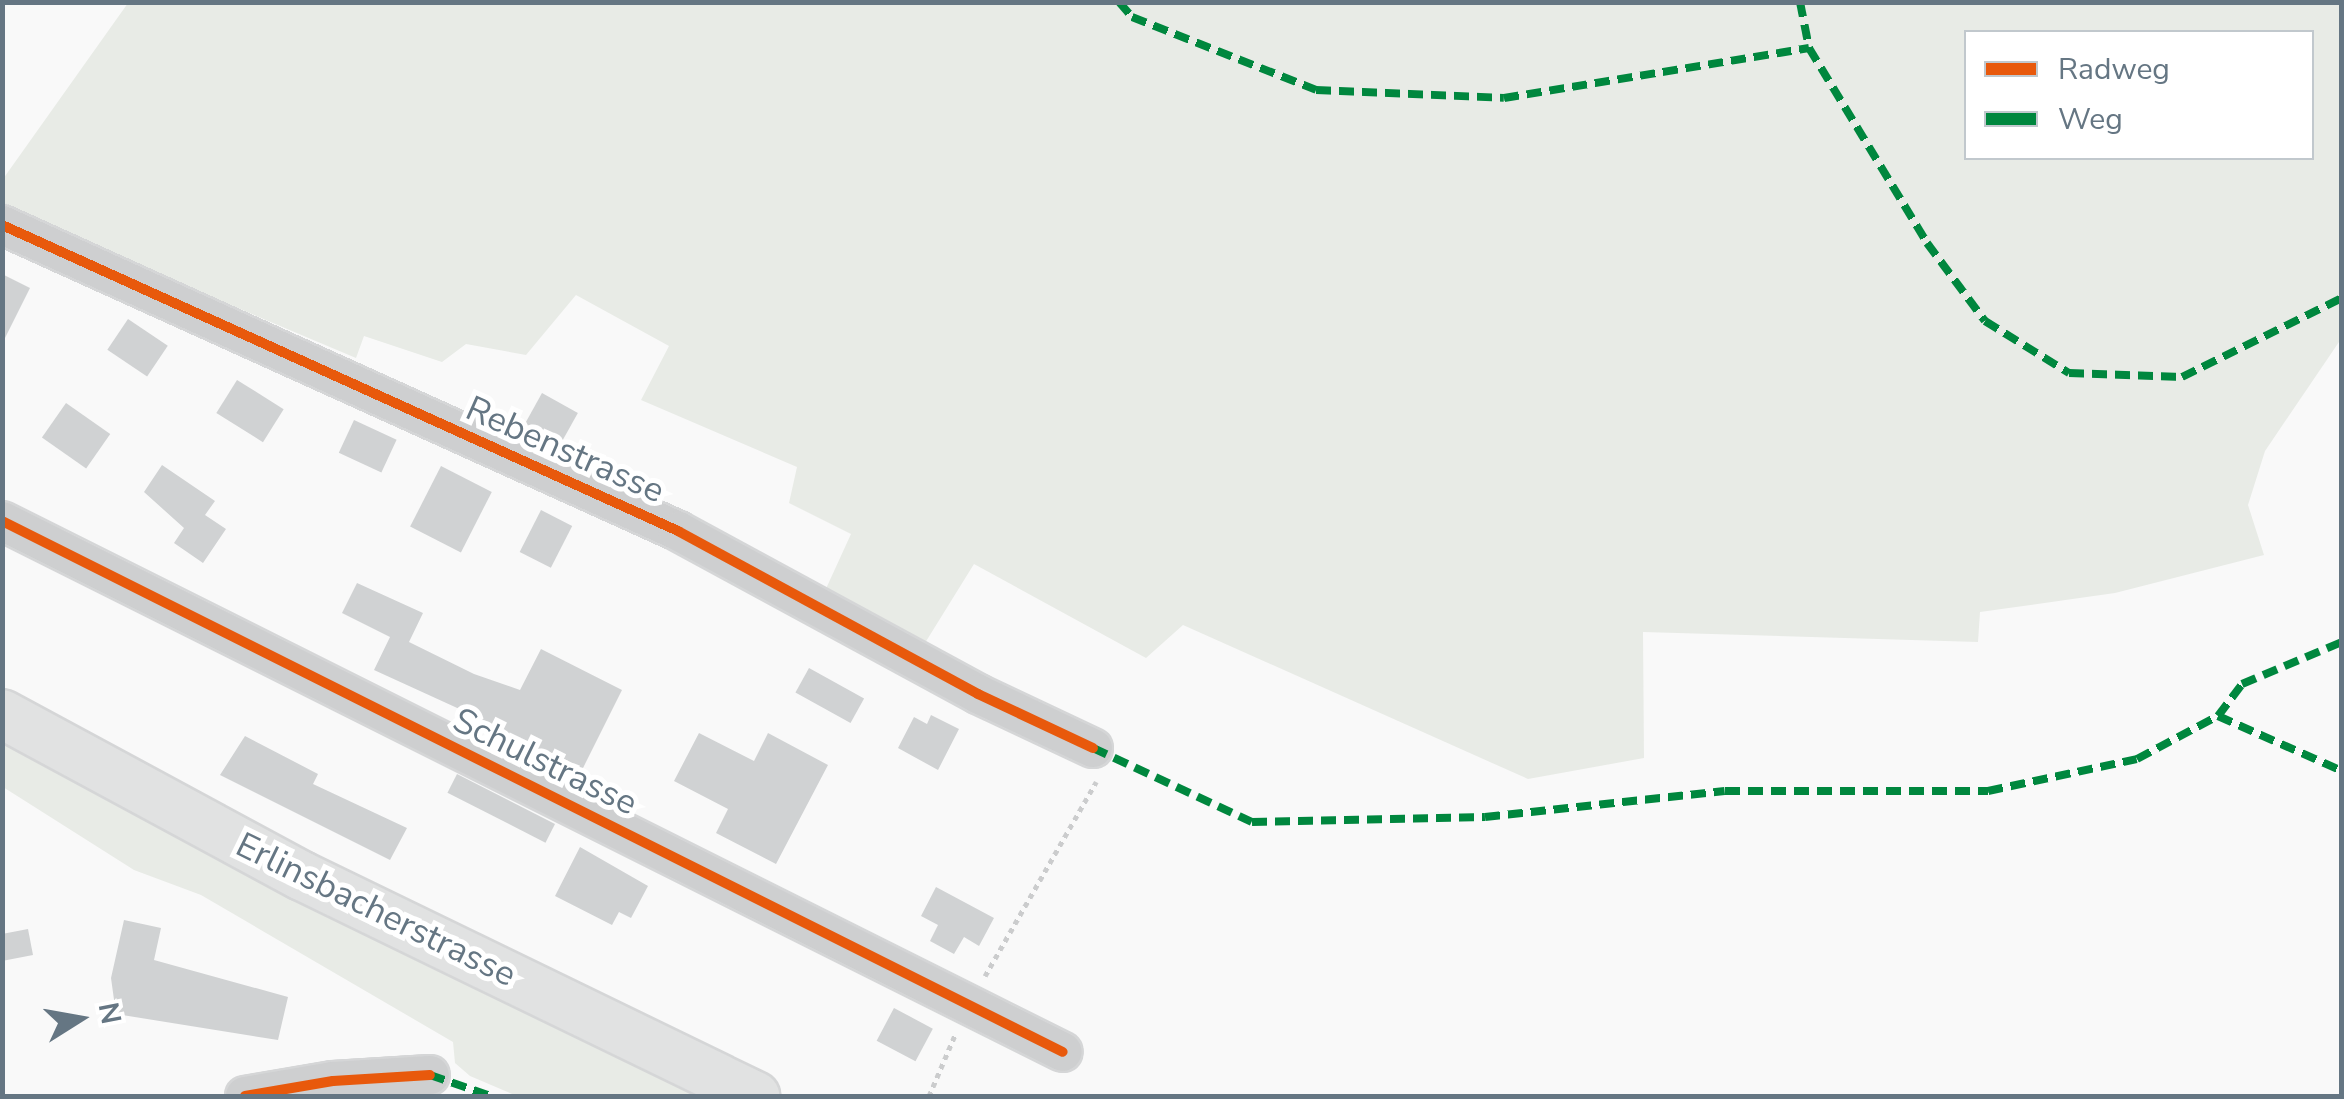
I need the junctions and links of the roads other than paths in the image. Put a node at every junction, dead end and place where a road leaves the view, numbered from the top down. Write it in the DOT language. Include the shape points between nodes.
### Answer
graph roads {
  1 [pos="2,225"];
  2 [pos="2,521"];
  3 [pos="2,714"];
  4 [pos="1098,759"];
  5 [pos="1063,1052"];
  6 [pos="430,1075"];
  7 [pos="245,1096"];
  8 [pos="755,1096"];
  1 -- 4 [label="street, Rebenstrasse" via="678,531"];
  2 -- 5 [label="street, Schulstrasse"];
  3 -- 8 [label="main road, Erlinsbacherstrasse" via="302,876"];
  6 -- 7 [label="street"];
}
